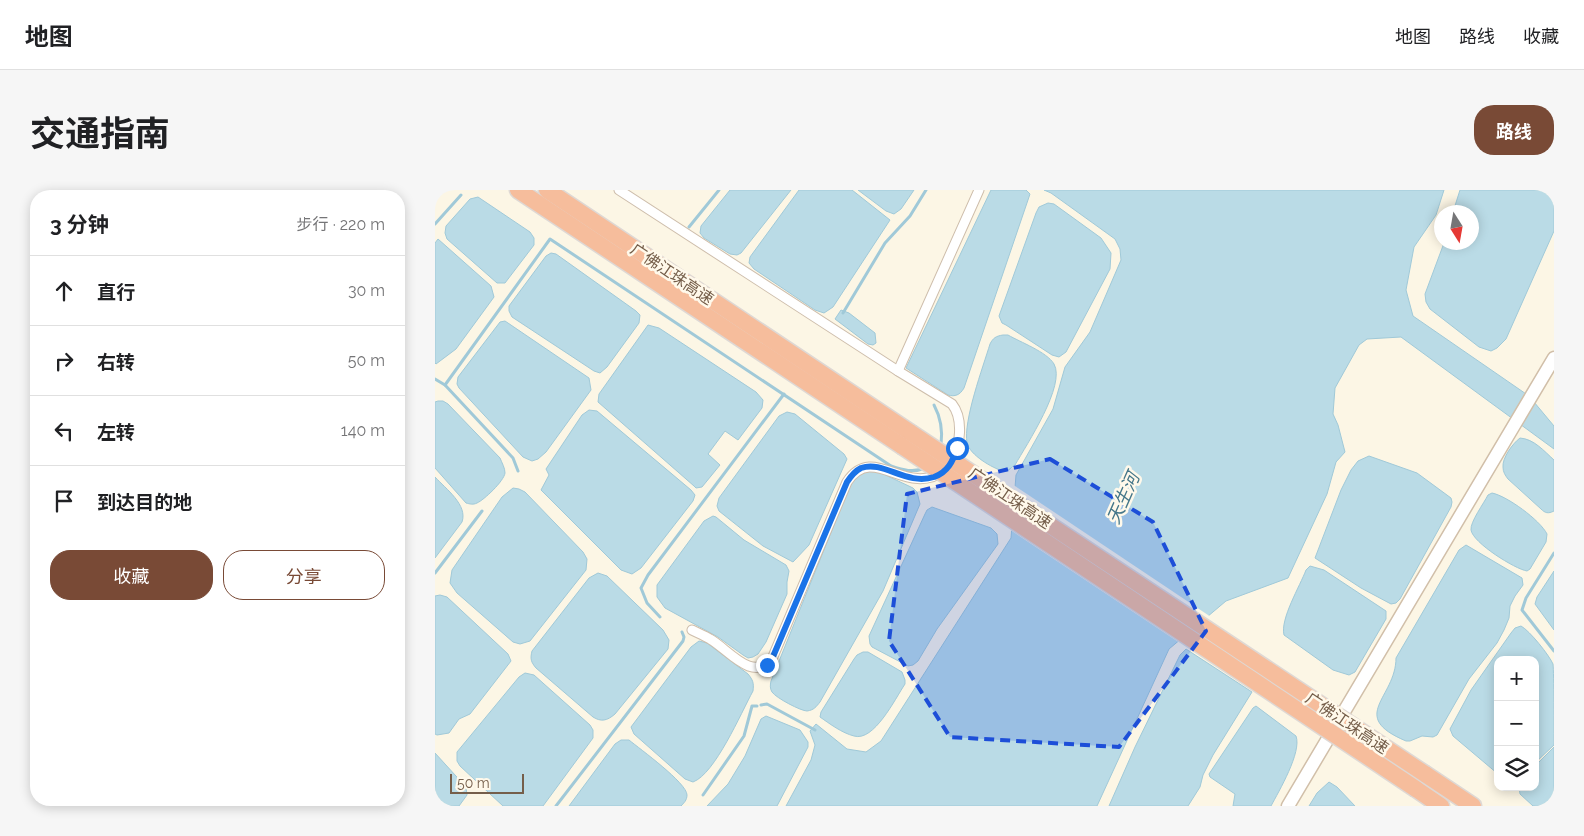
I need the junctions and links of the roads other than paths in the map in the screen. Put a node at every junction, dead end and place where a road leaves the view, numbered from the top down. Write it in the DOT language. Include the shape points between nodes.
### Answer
graph roads {
  1 [pos="517,190"];
  2 [pos="547,190"];
  3 [pos="619,190"];
  4 [pos="979,190"];
  5 [pos="1554,358"];
  6 [pos="898,371"];
  7 [pos="906,439"];
  8 [pos="692,630"];
  9 [pos="1288,806"];
  10 [pos="1441,806"];
  11 [pos="1473,806"];
  1 -- 7 [label="highway, 广佛江珠高速"];
  2 -- 7 [label="highway, 广佛江珠高速"];
  3 -- 6 [label="street"];
  4 -- 6 [label="street"];
  5 -- 9 [label="street"];
  6 -- 8 [label="street" via="958,411 957,448 949,468 937,476 914,480 876,467 859,469 852,475 767,665 760,668 747,666 711,639"];
  7 -- 10 [label="highway, 广佛江珠高速, bridge"];
  7 -- 11 [label="highway, 广佛江珠高速, bridge"];
}
